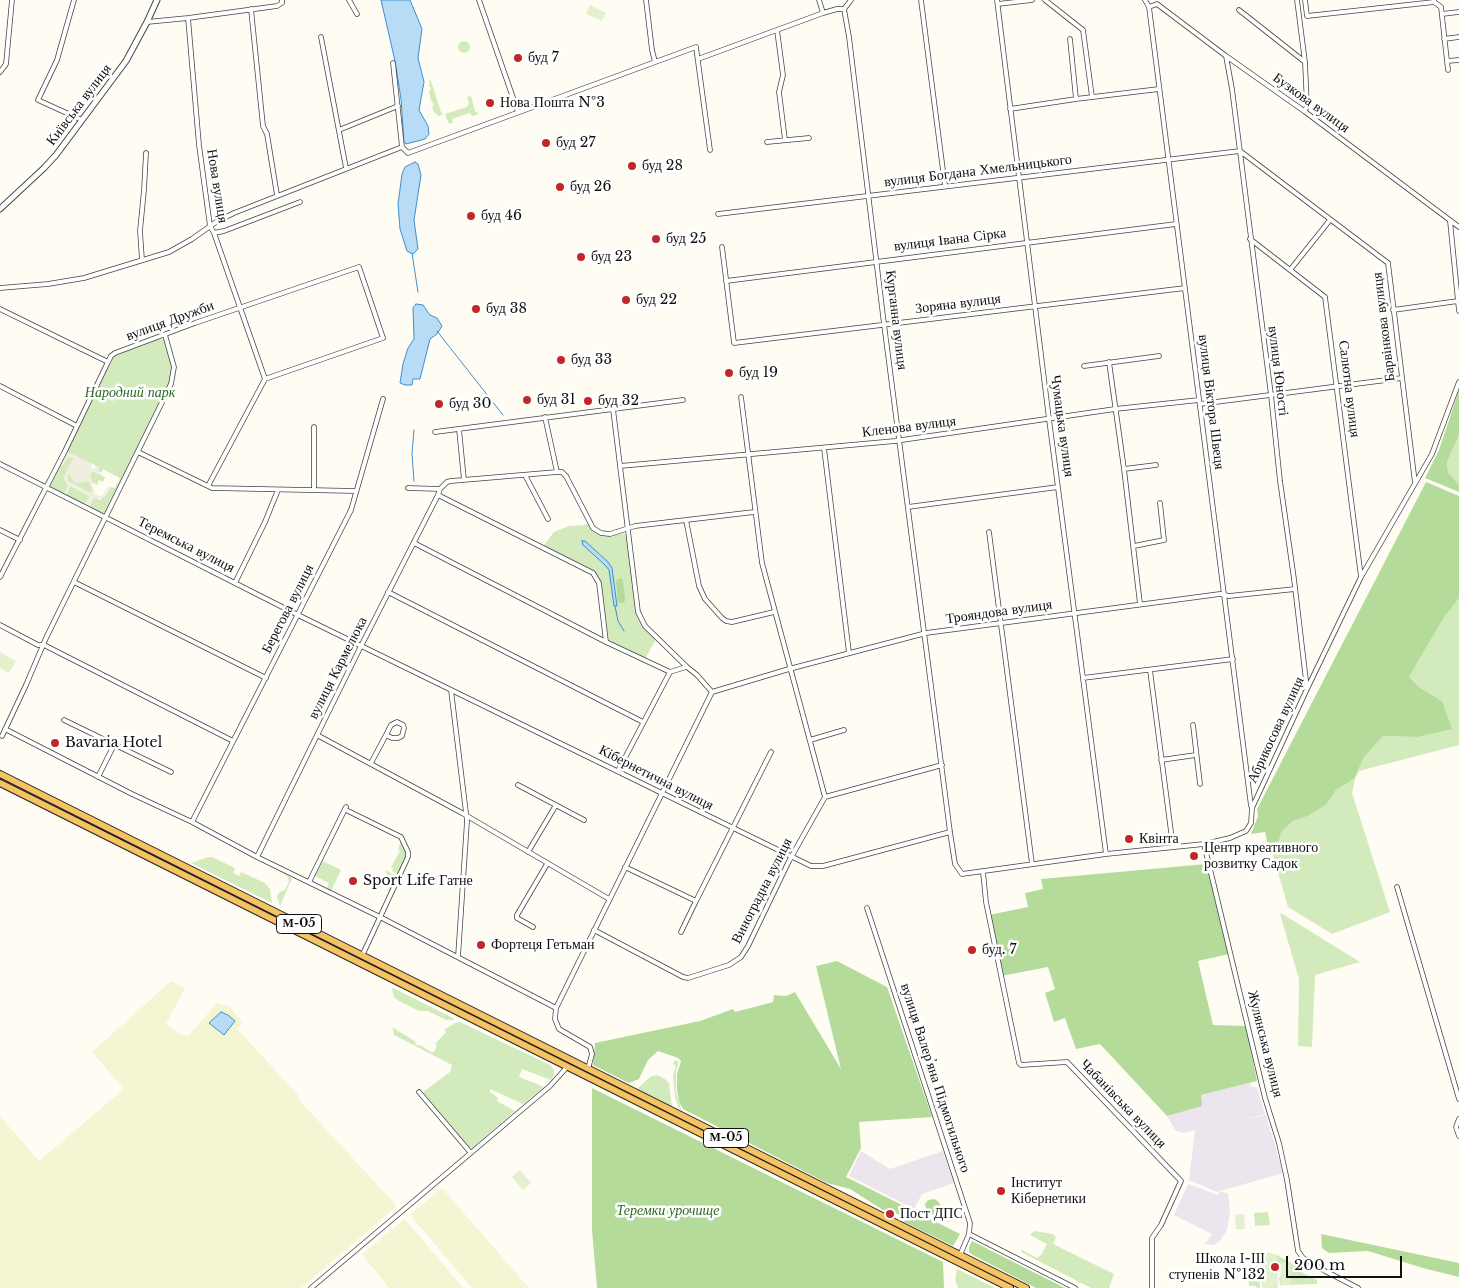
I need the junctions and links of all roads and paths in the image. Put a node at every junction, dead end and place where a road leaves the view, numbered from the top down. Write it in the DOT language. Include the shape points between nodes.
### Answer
graph roads {
  1 [pos="12,0"];
  2 [pos="74,0"];
  3 [pos="157,0"];
  4 [pos="282,0"];
  5 [pos="349,0"];
  6 [pos="479,0"];
  7 [pos="646,0"];
  8 [pos="819,0"];
  9 [pos="851,0"];
  10 [pos="921,0"];
  11 [pos="1032,0"];
  12 [pos="1045,0"];
  13 [pos="1146,0"];
  14 [pos="1153,0"];
  15 [pos="1297,0"];
  16 [pos="1305,0"];
  17 [pos="1434,1"];
  18 [pos="997,2"];
  19 [pos="1157,4"];
  20 [pos="1149,7"];
  21 [pos="251,9"];
  22 [pos="844,9"];
  23 [pos="1239,10"];
  24 [pos="1459,12"];
  25 [pos="823,13"];
  26 [pos="357,14"];
  27 [pos="1442,14"];
  28 [pos="188,18"];
  29 [pos="147,22"];
  30 [pos="777,30"];
  31 [pos="321,37"];
  32 [pos="1459,37"];
  33 [pos="1070,39"];
  34 [pos="1444,39"];
  35 [pos="0,52"];
  36 [pos="7,52"];
  37 [pos="1226,56"];
  38 [pos="698,59"];
  39 [pos="1459,60"];
  40 [pos="1447,61"];
  41 [pos="655,62"];
  42 [pos="1305,62"];
  43 [pos="393,63"];
  44 [pos="1448,70"];
  45 [pos="0,72"];
  46 [pos="1159,89"];
  47 [pos="1092,97"];
  48 [pos="1076,99"];
  49 [pos="398,106"];
  50 [pos="1010,109"];
  51 [pos="1304,111"];
  52 [pos="518,112"];
  53 [pos="82,120"];
  54 [pos="339,130"];
  55 [pos="810,138"];
  56 [pos="785,140"];
  57 [pos="767,142"];
  58 [pos="402,147"];
  59 [pos="710,150"];
  60 [pos="1240,151"];
  61 [pos="146,153"];
  62 [pos="1168,160"];
  63 [pos="346,168"];
  64 [pos="1019,178"];
  65 [pos="944,186"];
  66 [pos="277,195"];
  67 [pos="869,196"];
  68 [pos="300,202"];
  69 [pos="0,209"];
  70 [pos="718,214"];
  71 [pos="1330,220"];
  72 [pos="1450,221"];
  73 [pos="1176,224"];
  74 [pos="210,226"];
  75 [pos="1459,226"];
  76 [pos="214,233"];
  77 [pos="1250,239"];
  78 [pos="1027,242"];
  79 [pos="722,247"];
  80 [pos="142,260"];
  81 [pos="876,260"];
  82 [pos="1290,270"];
  83 [pos="726,280"];
  84 [pos="0,288"];
  85 [pos="1185,288"];
  86 [pos="1458,301"];
  87 [pos="1035,305"];
  88 [pos="240,308"];
  89 [pos="0,309"];
  90 [pos="1393,310"];
  91 [pos="1459,311"];
  92 [pos="884,324"];
  93 [pos="165,335"];
  94 [pos="1159,356"];
  95 [pos="108,362"];
  96 [pos="1110,362"];
  97 [pos="1084,366"];
  98 [pos="1402,378"];
  99 [pos="265,379"];
  100 [pos="1459,382"];
  101 [pos="0,386"];
  102 [pos="1337,386"];
  103 [pos="1270,395"];
  104 [pos="741,398"];
  105 [pos="383,399"];
  106 [pos="683,400"];
  107 [pos="1200,402"];
  108 [pos="613,409"];
  109 [pos="1115,409"];
  110 [pos="545,417"];
  111 [pos="1049,419"];
  112 [pos="77,426"];
  113 [pos="314,427"];
  114 [pos="459,429"];
  115 [pos="435,432"];
  116 [pos="900,440"];
  117 [pos="824,448"];
  118 [pos="138,452"];
  119 [pos="748,455"];
  120 [pos="0,464"];
  121 [pos="1156,465"];
  122 [pos="620,466"];
  123 [pos="1124,469"];
  124 [pos="557,472"];
  125 [pos="525,475"];
  126 [pos="464,480"];
  127 [pos="1415,483"];
  128 [pos="208,486"];
  129 [pos="46,487"];
  130 [pos="1058,487"];
  131 [pos="408,488"];
  132 [pos="440,488"];
  133 [pos="278,490"];
  134 [pos="314,490"];
  135 [pos="356,491"];
  136 [pos="438,496"];
  137 [pos="1160,503"];
  138 [pos="908,507"];
  139 [pos="754,512"];
  140 [pos="105,517"];
  141 [pos="548,519"];
  142 [pos="686,520"];
  143 [pos="627,529"];
  144 [pos="0,530"];
  145 [pos="989,532"];
  146 [pos="20,540"];
  147 [pos="414,543"];
  148 [pos="1134,546"];
  149 [pos="0,577"];
  150 [pos="1361,577"];
  151 [pos="74,582"];
  152 [pos="235,583"];
  153 [pos="1295,589"];
  154 [pos="388,592"];
  155 [pos="1226,596"];
  156 [pos="1140,604"];
  157 [pos="774,612"];
  158 [pos="1075,613"];
  159 [pos="298,615"];
  160 [pos="1001,623"];
  161 [pos="0,625"];
  162 [pos="926,633"];
  163 [pos="606,642"];
  164 [pos="44,645"];
  165 [pos="362,646"];
  166 [pos="849,653"];
  167 [pos="1234,659"];
  168 [pos="686,667"];
  169 [pos="789,669"];
  170 [pos="1150,670"];
  171 [pos="670,672"];
  172 [pos="266,678"];
  173 [pos="1084,678"];
  174 [pos="1307,689"];
  175 [pos="451,690"];
  176 [pos="712,692"];
  177 [pos="64,720"];
  178 [pos="643,722"];
  179 [pos="1193,725"];
  180 [pos="5,729"];
  181 [pos="844,730"];
  182 [pos="317,735"];
  183 [pos="386,735"];
  184 [pos="2,736"];
  185 [pos="810,740"];
  186 [pos="233,741"];
  187 [pos="114,745"];
  188 [pos="771,752"];
  189 [pos="1196,755"];
  190 [pos="1161,760"];
  191 [pos="371,763"];
  192 [pos="942,765"];
  193 [pos="618,771"];
  194 [pos="171,772"];
  195 [pos="0,774"];
  196 [pos="98,777"];
  197 [pos="0,783"];
  198 [pos="1200,784"];
  199 [pos="518,785"];
  200 [pos="662,794"];
  201 [pos="825,796"];
  202 [pos="556,805"];
  203 [pos="1252,808"];
  204 [pos="467,817"];
  205 [pos="584,820"];
  206 [pos="192,822"];
  207 [pos="734,829"];
  208 [pos="950,832"];
  209 [pos="1204,844"];
  210 [pos="1172,847"];
  211 [pos="528,852"];
  212 [pos="1106,854"];
  213 [pos="257,857"];
  214 [pos="792,857"];
  215 [pos="546,864"];
  216 [pos="1032,864"];
  217 [pos="625,867"];
  218 [pos="983,872"];
  219 [pos="962,874"];
  220 [pos="309,882"];
  221 [pos="1397,887"];
  222 [pos="609,899"];
  223 [pos="696,901"];
  224 [pos="867,908"];
  225 [pos="380,917"];
  226 [pos="533,927"];
  227 [pos="594,930"];
  228 [pos="681,932"];
  229 [pos="362,956"];
  230 [pos="458,957"];
  231 [pos="556,1008"];
  232 [pos="567,1067"];
  233 [pos="588,1069"];
  234 [pos="419,1092"];
  235 [pos="1459,1099"];
  236 [pos="1458,1122"];
  237 [pos="1459,1136"];
  238 [pos="470,1152"];
  239 [pos="969,1234"];
  240 [pos="960,1255"];
  241 [pos="311,1288"];
  242 [pos="1010,1288"];
  243 [pos="1026,1288"];
  244 [pos="1076,1288"];
  245 [pos="1152,1288"];
  246 [pos="1358,1288"];
  1 -- 36 [label="street"];
  2 -- 53 [label="street" via="59,54 38,100"];
  3 -- 29 [label="street, Київська вулиця"];
  4 -- 21 [label="street" via="277,6"];
  5 -- 26 [label="street"];
  6 -- 52 [label="street"];
  7 -- 41 [label="street"];
  8 -- 25 [label="street"];
  9 -- 22 [label="street"];
  10 -- 65 [label="street"];
  11 -- 18 [label="street"];
  12 -- 47 [label="street" via="1083,30"];
  13 -- 20 [label="street, вулиця Віктора Швеця"];
  14 -- 19 [label="street, Бузкова вулиця"];
  15 -- 42 [label="street"];
  16 -- 17 [label="street" via="1306,16"];
  17 -- 27 [label="street" via="1441,6"];
  18 -- 50 [label="street, Чумацька вулиця"];
  19 -- 20 [label="street"];
  19 -- 37 [label="street, Бузкова вулиця"];
  20 -- 46 [label="street, вулиця Віктора Швеця"];
  21 -- 28 [label="street"];
  21 -- 66 [label="street" via="263,126 268,134"];
  22 -- 25 [label="street"];
  22 -- 67 [label="street, Курганна вулиця"];
  23 -- 42 [label="street"];
  24 -- 27 [label="street"];
  25 -- 30 [label="street"];
  27 -- 34 [label="street"];
  28 -- 29 [label="street"];
  28 -- 74 [label="street, Нова вулиця"];
  29 -- 53 [label="street, Київська вулиця" via="126,61"];
  30 -- 38 [label="street"];
  30 -- 56 [label="street" via="783,75 779,92"];
  31 -- 54 [label="street"];
  32 -- 34 [label="street"];
  33 -- 48 [label="street"];
  34 -- 40 [label="street"];
  35 -- 36 [label="street"];
  36 -- 45 [label="street" via="6,64"];
  37 -- 51 [label="street, Бузкова вулиця"];
  37 -- 60 [label="street, вулиця Юності"];
  38 -- 41 [label="street" via="696,46"];
  38 -- 59 [label="street"];
  39 -- 40 [label="street"];
  40 -- 44 [label="street"];
  41 -- 52 [label="street"];
  42 -- 51 [label="street" via="1307,107"];
  43 -- 49 [label="street"];
  46 -- 47 [label="street"];
  46 -- 62 [label="street, вулиця Віктора Швеця"];
  47 -- 48 [label="street"];
  48 -- 50 [label="street"];
  49 -- 54 [label="street"];
  49 -- 58 [label="street"];
  50 -- 64 [label="street, Чумацька вулиця"];
  51 -- 72 [label="street, Бузкова вулиця"];
  52 -- 58 [label="street" via="408,153"];
  53 -- 69 [label="street, Київська вулиця" via="56,155"];
  54 -- 63 [label="street"];
  55 -- 56 [label="street"];
  56 -- 57 [label="street"];
  58 -- 63 [label="street"];
  60 -- 62 [label="street, вулиця Богдана Хмельницького"];
  60 -- 71 [label="street, Барвінкова вулиця"];
  60 -- 77 [label="street, вулиця Юності"];
  61 -- 80 [label="street" via="140,232"];
  62 -- 64 [label="street, вулиця Богдана Хмельницького"];
  62 -- 73 [label="street, вулиця Віктора Швеця"];
  63 -- 66 [label="street"];
  64 -- 65 [label="street, вулиця Богдана Хмельницького"];
  64 -- 78 [label="street, Чумацька вулиця"];
  65 -- 67 [label="street, вулиця Богдана Хмельницького"];
  66 -- 74 [label="street"];
  67 -- 70 [label="street, вулиця Богдана Хмельницького"];
  67 -- 81 [label="street, Курганна вулиця"];
  68 -- 76 [label="street"];
  71 -- 82 [label="street"];
  71 -- 90 [label="street, Барвінкова вулиця" via="1388,264"];
  72 -- 75 [label="street, Бузкова вулиця"];
  72 -- 86 [label="street"];
  73 -- 78 [label="street, вулиця Івана Сірка"];
  73 -- 85 [label="street, вулиця Віктора Швеця"];
  74 -- 76 [label="street, Нова вулиця"];
  74 -- 80 [label="street" via="181,246"];
  76 -- 88 [label="street, Нова вулиця"];
  77 -- 82 [label="street, Салютна вулиця"];
  77 -- 103 [label="street, вулиця Юності"];
  78 -- 81 [label="street, вулиця Івана Сірка"];
  78 -- 87 [label="street, Чумацька вулиця"];
  79 -- 83 [label="street"];
  80 -- 84 [label="street" via="84,278"];
  81 -- 83 [label="street, вулиця Івана Сірка"];
  81 -- 92 [label="street, Курганна вулиця"];
  82 -- 102 [label="street, Салютна вулиця" via="1325,297"];
  83 -- 92 [label="street, Зоряна вулиця" via="734,343"];
  85 -- 87 [label="street, Зоряна вулиця"];
  85 -- 107 [label="street, вулиця Віктора Швеця"];
  86 -- 90 [label="street"];
  86 -- 91 [label="street"];
  87 -- 92 [label="street, Зоряна вулиця"];
  87 -- 111 [label="street, Чумацька вулиця"];
  88 -- 93 [label="street, вулиця Дружби"];
  88 -- 99 [label="street, Нова вулиця"];
  88 -- 99 [label="street, вулиця Дружби" via="359,267 383,338"];
  89 -- 95 [label="street"];
  90 -- 98 [label="street, Барвінкова вулиця"];
  92 -- 116 [label="street, Курганна вулиця"];
  93 -- 95 [label="street, вулиця Дружби" via="115,354"];
  93 -- 118 [label="street" via="174,367 173,378"];
  94 -- 96 [label="street"];
  95 -- 112 [label="street"];
  96 -- 97 [label="street"];
  96 -- 109 [label="street"];
  98 -- 102 [label="street, Кленова вулиця"];
  98 -- 127 [label="street, Барвінкова вулиця"];
  99 -- 128 [label="street"];
  100 -- 127 [label="street, Абрикосова вулиця" via="1432,454"];
  101 -- 112 [label="street"];
  102 -- 103 [label="street, Кленова вулиця"];
  102 -- 150 [label="street, Салютна вулиця"];
  103 -- 107 [label="street, Кленова вулиця"];
  103 -- 153 [label="street, вулиця Юності"];
  104 -- 119 [label="street"];
  105 -- 135 [label="street, Берегова вулиця"];
  106 -- 108 [label="street"];
  107 -- 109 [label="street, Кленова вулиця"];
  107 -- 155 [label="street, вулиця Віктора Швеця"];
  108 -- 110 [label="street"];
  108 -- 122 [label="street"];
  109 -- 111 [label="street, Кленова вулиця"];
  109 -- 123 [label="street"];
  110 -- 114 [label="street"];
  110 -- 124 [label="street"];
  111 -- 116 [label="street, Кленова вулиця"];
  111 -- 130 [label="street, Чумацька вулиця"];
  112 -- 129 [label="street"];
  113 -- 134 [label="street"];
  114 -- 115 [label="street"];
  114 -- 126 [label="street"];
  116 -- 117 [label="street, Кленова вулиця"];
  116 -- 138 [label="street, Курганна вулиця"];
  117 -- 119 [label="street, Кленова вулиця"];
  117 -- 166 [label="street"];
  118 -- 128 [label="street"];
  118 -- 140 [label="street"];
  119 -- 122 [label="street, Кленова вулиця"];
  119 -- 139 [label="street"];
  120 -- 129 [label="street, Теремська вулиця"];
  121 -- 123 [label="street"];
  122 -- 143 [label="street"];
  123 -- 148 [label="street"];
  124 -- 125 [label="street"];
  124 -- 143 [label="street" via="566,476 594,528 610,534"];
  125 -- 126 [label="street"];
  125 -- 141 [label="street"];
  126 -- 132 [label="street" via="447,482"];
  127 -- 150 [label="street, Абрикосова вулиця"];
  128 -- 133 [label="street"];
  129 -- 140 [label="street, Теремська вулиця"];
  129 -- 146 [label="street"];
  130 -- 138 [label="street"];
  130 -- 158 [label="street, Чумацька вулиця"];
  131 -- 132 [label="street"];
  132 -- 136 [label="street, вулиця Кармелюка"];
  133 -- 134 [label="street"];
  133 -- 152 [label="street"];
  134 -- 135 [label="street"];
  135 -- 159 [label="street, Берегова вулиця" via="350,510"];
  136 -- 147 [label="street, вулиця Кармелюка"];
  136 -- 163 [label="street" via="593,573 598,583"];
  137 -- 148 [label="street" via="1164,540"];
  138 -- 162 [label="street, Курганна вулиця"];
  139 -- 142 [label="street"];
  139 -- 157 [label="street"];
  140 -- 151 [label="street"];
  140 -- 152 [label="street, Теремська вулиця"];
  142 -- 143 [label="street"];
  142 -- 157 [label="street" via="699,586 716,613 732,622"];
  143 -- 168 [label="street" via="641,620"];
  144 -- 146 [label="street"];
  145 -- 160 [label="street"];
  146 -- 149 [label="street"];
  147 -- 154 [label="street, вулиця Кармелюка"];
  147 -- 163 [label="street"];
  148 -- 156 [label="street"];
  150 -- 174 [label="street, Абрикосова вулиця"];
  151 -- 164 [label="street"];
  151 -- 172 [label="street"];
  152 -- 159 [label="street, Теремська вулиця"];
  153 -- 155 [label="street, Трояндова вулиця"];
  153 -- 174 [label="street, вулиця Юності"];
  154 -- 165 [label="street, вулиця Кармелюка"];
  154 -- 178 [label="street"];
  155 -- 156 [label="street, Трояндова вулиця" via="1220,594"];
  155 -- 167 [label="street, вулиця Віктора Швеця"];
  156 -- 158 [label="street, Трояндова вулиця"];
  157 -- 169 [label="street"];
  158 -- 160 [label="street, Трояндова вулиця"];
  158 -- 173 [label="street, Чумацька вулиця"];
  159 -- 165 [label="street, Теремська вулиця"];
  159 -- 172 [label="street, Берегова вулиця"];
  160 -- 162 [label="street, Трояндова вулиця"];
  160 -- 216 [label="street"];
  161 -- 164 [label="street"];
  162 -- 166 [label="street, Трояндова вулиця"];
  162 -- 192 [label="street, Курганна вулиця"];
  163 -- 171 [label="street"];
  164 -- 180 [label="street"];
  164 -- 186 [label="street"];
  165 -- 175 [label="street, Кібернетична вулиця"];
  165 -- 182 [label="street, вулиця Кармелюка"];
  166 -- 169 [label="street, Трояндова вулиця"];
  167 -- 170 [label="street"];
  167 -- 203 [label="street, вулиця Віктора Швеця"];
  168 -- 171 [label="street"];
  168 -- 176 [label="street"];
  169 -- 176 [label="street, Трояндова вулиця"];
  169 -- 185 [label="street"];
  170 -- 173 [label="street"];
  170 -- 190 [label="street"];
  171 -- 178 [label="street"];
  172 -- 186 [label="street, Берегова вулиця"];
  173 -- 212 [label="street, Чумацька вулиця"];
  174 -- 203 [label="street, Абрикосова вулиця"];
  175 -- 193 [label="street, Кібернетична вулиця"];
  175 -- 204 [label="street"];
  176 -- 200 [label="street"];
  177 -- 187 [label="street"];
  178 -- 193 [label="street"];
  179 -- 189 [label="street"];
  180 -- 184 [label="street"];
  180 -- 196 [label="street"];
  181 -- 185 [label="street"];
  182 -- 191 [label="street"];
  182 -- 213 [label="street, вулиця Кармелюка"];
  183 -- 183 [label="street" via="391,724 403,725 402,736 392,738"];
  183 -- 191 [label="street"];
  185 -- 201 [label="street"];
  186 -- 206 [label="street, Берегова вулиця"];
  187 -- 194 [label="street"];
  187 -- 196 [label="street"];
  188 -- 207 [label="street"];
  189 -- 190 [label="street"];
  189 -- 198 [label="street"];
  190 -- 210 [label="street"];
  191 -- 204 [label="street"];
  192 -- 201 [label="street"];
  192 -- 208 [label="street, Курганна вулиця"];
  193 -- 200 [label="street, Кібернетична вулиця"];
  195 -- 229 [label="highway, М-05"];
  196 -- 206 [label="street"];
  197 -- 232 [label="highway, М-05"];
  199 -- 202 [label="street"];
  200 -- 207 [label="street, Кібернетична вулиця"];
  200 -- 217 [label="street"];
  201 -- 214 [label="street, Виноградна вулиця"];
  202 -- 205 [label="street"];
  202 -- 211 [label="street"];
  203 -- 209 [label="street, Абрикосова вулиця" via="1251,823 1246,831"];
  204 -- 211 [label="street"];
  204 -- 230 [label="street"];
  206 -- 213 [label="street"];
  207 -- 214 [label="street, Кібернетична вулиця"];
  207 -- 223 [label="street"];
  208 -- 214 [label="street, Кібернетична вулиця" via="823,866 811,866"];
  208 -- 219 [label="street, Курганна вулиця" via="955,864"];
  209 -- 210 [label="street, Абрикосова вулиця"];
  209 -- 246 [label="street, Жулянська вулиця" via="1265,1098 1279,1143 1298,1251 1300,1256 1325,1272"];
  210 -- 212 [label="street, Абрикосова вулиця"];
  211 -- 215 [label="street"];
  212 -- 216 [label="street, Абрикосова вулиця"];
  213 -- 220 [label="street"];
  214 -- 227 [label="street, Виноградна вулиця" via="748,946 741,957 729,965 683,977"];
  215 -- 222 [label="street"];
  215 -- 226 [label="street" via="516,916"];
  216 -- 218 [label="street, Абрикосова вулиця"];
  217 -- 222 [label="street"];
  217 -- 223 [label="street"];
  218 -- 219 [label="street, Абрикосова вулиця"];
  218 -- 245 [label="street, Чабанівська вулиця" via="1019,1063 1067,1062 1181,1181 1161,1226 1152,1238"];
  220 -- 225 [label="street"];
  220 -- 225 [label="street" via="347,809 401,837 408,852"];
  221 -- 235 [label="street"];
  222 -- 227 [label="street"];
  223 -- 228 [label="street"];
  224 -- 239 [label="street, вулиця Валерʼяна Підмогильного" via="970,1223"];
  225 -- 229 [label="street"];
  225 -- 230 [label="street"];
  227 -- 231 [label="street"];
  229 -- 233 [label="highway, М-05"];
  230 -- 231 [label="street"];
  231 -- 233 [label="street" via="555,1019 559,1029 590,1047 592,1054"];
  232 -- 238 [label="street" via="554,1082"];
  232 -- 242 [label="highway, М-05"];
  233 -- 240 [label="highway, М-05"];
  234 -- 238 [label="street"];
  236 -- 237 [label="street"];
  238 -- 241 [label="street"];
  239 -- 240 [label="street"];
  239 -- 244 [label="street"];
  240 -- 243 [label="highway, М-05"];
}
